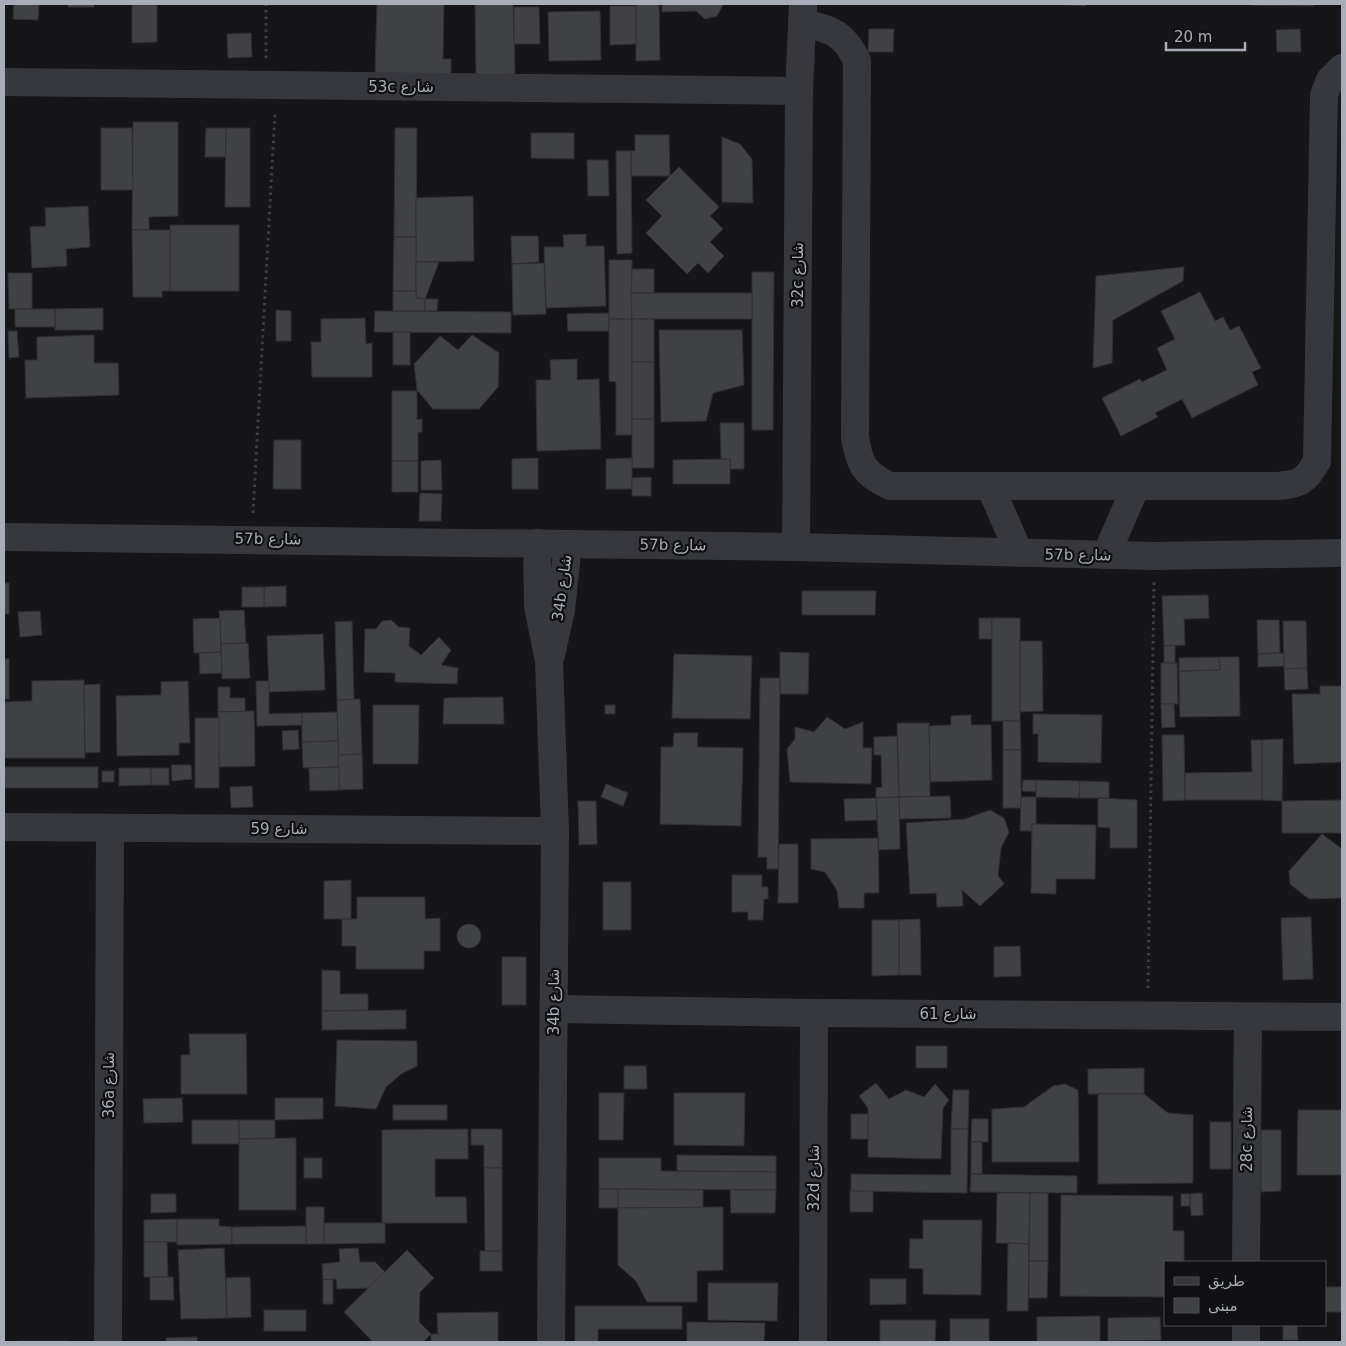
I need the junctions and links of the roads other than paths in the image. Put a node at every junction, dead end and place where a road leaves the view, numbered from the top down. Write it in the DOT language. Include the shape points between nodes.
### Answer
graph roads {
  1 [pos="803,13"];
  2 [pos="1342,68"];
  3 [pos="4,82"];
  4 [pos="799,90"];
  5 [pos="990,486"];
  6 [pos="1136,486"];
  7 [pos="4,537"];
  8 [pos="537,543"];
  9 [pos="568,544"];
  10 [pos="796,547"];
  11 [pos="1019,553"];
  12 [pos="1342,553"];
  13 [pos="1106,555"];
  14 [pos="549,661"];
  15 [pos="4,827"];
  16 [pos="110,828"];
  17 [pos="555,831"];
  18 [pos="554,1009"];
  19 [pos="814,1013"];
  20 [pos="1248,1016"];
  21 [pos="1342,1017"];
  22 [pos="1246,1261"];
  23 [pos="1246,1326"];
  24 [pos="108,1342"];
  25 [pos="551,1342"];
  26 [pos="813,1342"];
  27 [pos="1246,1342"];
  1 -- 4 [label="street, 32c شارع"];
  1 -- 5 [label="street" via="837,33 850,45 857,61 856,436 863,468 890,486"];
  2 -- 6 [label="street" via="1330,80 1323,110 1317,461 1308,476 1294,485"];
  3 -- 4 [label="street, 53c شارع"];
  4 -- 10 [label="street, 32c شارع"];
  5 -- 6 [label="street"];
  5 -- 11 [label="street"];
  6 -- 13 [label="street"];
  7 -- 8 [label="street, 57b شارع"];
  8 -- 9 [label="street, 57b شارع"];
  8 -- 14 [label="street, 34b شارع" via="538,606"];
  9 -- 10 [label="street, 57b شارع"];
  9 -- 14 [label="street, 34b شارع" via="561,610"];
  10 -- 11 [label="street, 57b شارع"];
  11 -- 13 [label="street, 57b شارع"];
  12 -- 13 [label="street, 57b شارع"];
  14 -- 17 [label="street, 34b شارع"];
  15 -- 16 [label="street, شارع 59"];
  16 -- 17 [label="street, شارع 59"];
  16 -- 24 [label="street, 36a شارع"];
  17 -- 18 [label="street, 34b شارع"];
  18 -- 19 [label="street, شارع 61"];
  18 -- 25 [label="street, 34b شارع"];
  19 -- 20 [label="street, شارع 61"];
  19 -- 26 [label="street, 32d شارع"];
  20 -- 21 [label="street, شارع 61"];
  20 -- 22 [label="street, 28c شارع"];
  23 -- 27 [label="street"];
}
